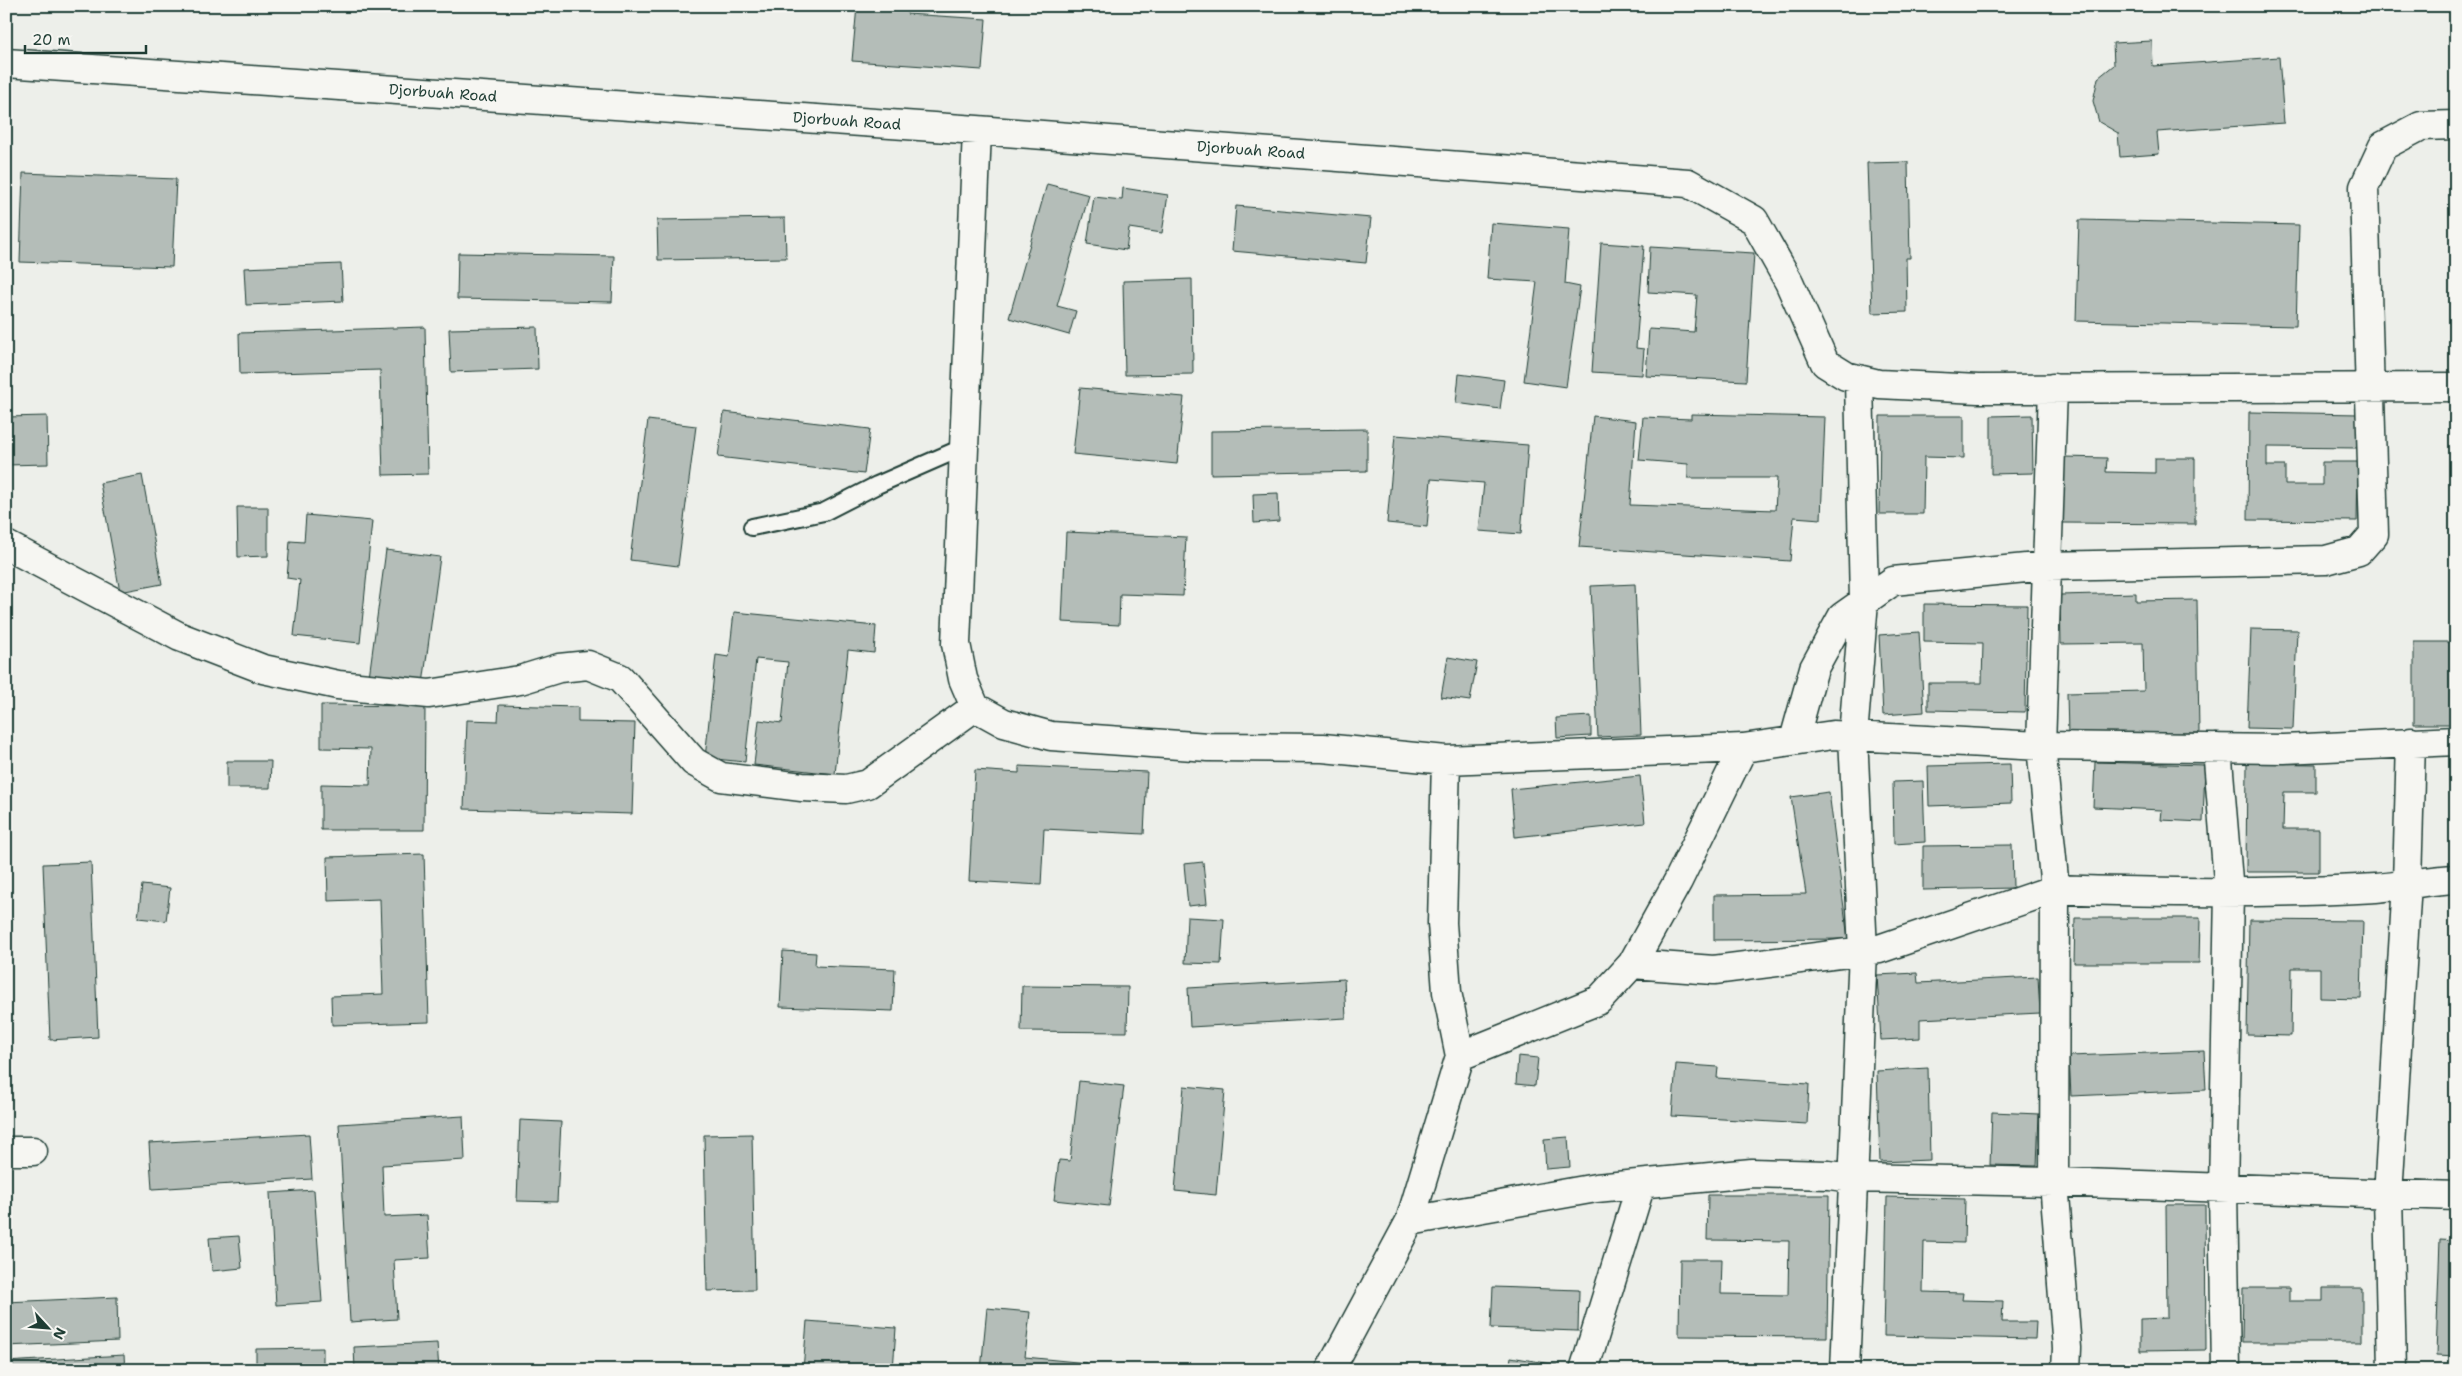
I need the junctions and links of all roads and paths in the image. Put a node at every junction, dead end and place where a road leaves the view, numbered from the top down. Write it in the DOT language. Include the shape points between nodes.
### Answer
graph roads {
  1 [pos="6,63"];
  2 [pos="2456,125"];
  3 [pos="977,130"];
  4 [pos="1859,380"];
  5 [pos="2370,386"];
  6 [pos="2456,387"];
  7 [pos="2054,388"];
  8 [pos="964,447"];
  9 [pos="752,527"];
  10 [pos="6,545"];
  11 [pos="2047,566"];
  12 [pos="1864,601"];
  13 [pos="975,706"];
  14 [pos="1853,736"];
  15 [pos="1794,740"];
  16 [pos="2456,741"];
  17 [pos="2411,742"];
  18 [pos="2041,746"];
  19 [pos="1743,748"];
  20 [pos="2217,748"];
  21 [pos="1446,760"];
  22 [pos="2456,879"];
  23 [pos="2407,883"];
  24 [pos="2056,889"];
  25 [pos="2229,893"];
  26 [pos="1863,951"];
  27 [pos="1632,964"];
  28 [pos="1460,1056"];
  29 [pos="6,1151"];
  30 [pos="34,1151"];
  31 [pos="1852,1178"];
  32 [pos="2054,1182"];
  33 [pos="1641,1184"];
  34 [pos="2223,1189"];
  35 [pos="2388,1195"];
  36 [pos="2456,1196"];
  37 [pos="1410,1221"];
  38 [pos="1330,1370"];
  39 [pos="1584,1370"];
  40 [pos="1844,1370"];
  41 [pos="2066,1370"];
  42 [pos="2226,1370"];
  43 [pos="2392,1370"];
  1 -- 3 [label="street, Djorbuah Road"];
  2 -- 5 [label="street" via="2421,126 2383,146 2364,187"];
  3 -- 4 [label="street, Djorbuah Road" via="1688,183 1754,220 1789,282 1825,362 1846,376"];
  3 -- 8 [label="street"];
  4 -- 7 [label="street" via="1879,384 1968,388"];
  4 -- 12 [label="street"];
  5 -- 6 [label="street"];
  5 -- 7 [label="street"];
  5 -- 11 [label="street" via="2374,534 2359,551 2326,560"];
  7 -- 11 [label="street"];
  8 -- 9 [label="lane" via="824,512"];
  8 -- 13 [label="street" via="956,644 962,679"];
  10 -- 13 [label="street" via="180,638 263,669 338,685 429,694 520,680 559,668 588,665 620,678 694,762 721,777 802,787 846,789 868,784"];
  11 -- 12 [label="street" via="1893,581"];
  11 -- 18 [label="street"];
  12 -- 14 [label="street"];
  12 -- 15 [label="street" via="1842,617 1814,668"];
  13 -- 21 [label="street" via="1004,723 1051,736 1208,747 1323,748"];
  14 -- 15 [label="street"];
  14 -- 18 [label="street"];
  14 -- 26 [label="street"];
  15 -- 19 [label="street"];
  16 -- 17 [label="street"];
  17 -- 20 [label="street" via="2284,749"];
  17 -- 23 [label="street"];
  18 -- 20 [label="street"];
  18 -- 24 [label="street"];
  19 -- 21 [label="street"];
  19 -- 27 [label="street" via="1678,880"];
  20 -- 25 [label="street"];
  21 -- 28 [label="street" via="1442,923 1447,992"];
  22 -- 23 [label="street"];
  23 -- 25 [label="street" via="2378,888"];
  23 -- 35 [label="street"];
  24 -- 25 [label="street"];
  24 -- 26 [label="street" via="1879,949"];
  24 -- 32 [label="street"];
  25 -- 34 [label="street"];
  26 -- 27 [label="street" via="1714,970"];
  26 -- 31 [label="street"];
  27 -- 28 [label="street" via="1599,1000"];
  28 -- 37 [label="street"];
  29 -- 30 [label="street"];
  31 -- 32 [label="street"];
  31 -- 33 [label="street" via="1752,1173"];
  31 -- 40 [label="street"];
  32 -- 34 [label="street"];
  32 -- 41 [label="street"];
  33 -- 37 [label="street" via="1596,1188"];
  33 -- 39 [label="street"];
  34 -- 35 [label="street"];
  34 -- 42 [label="street"];
  35 -- 36 [label="street"];
  35 -- 43 [label="street"];
  37 -- 38 [label="street"];
}
